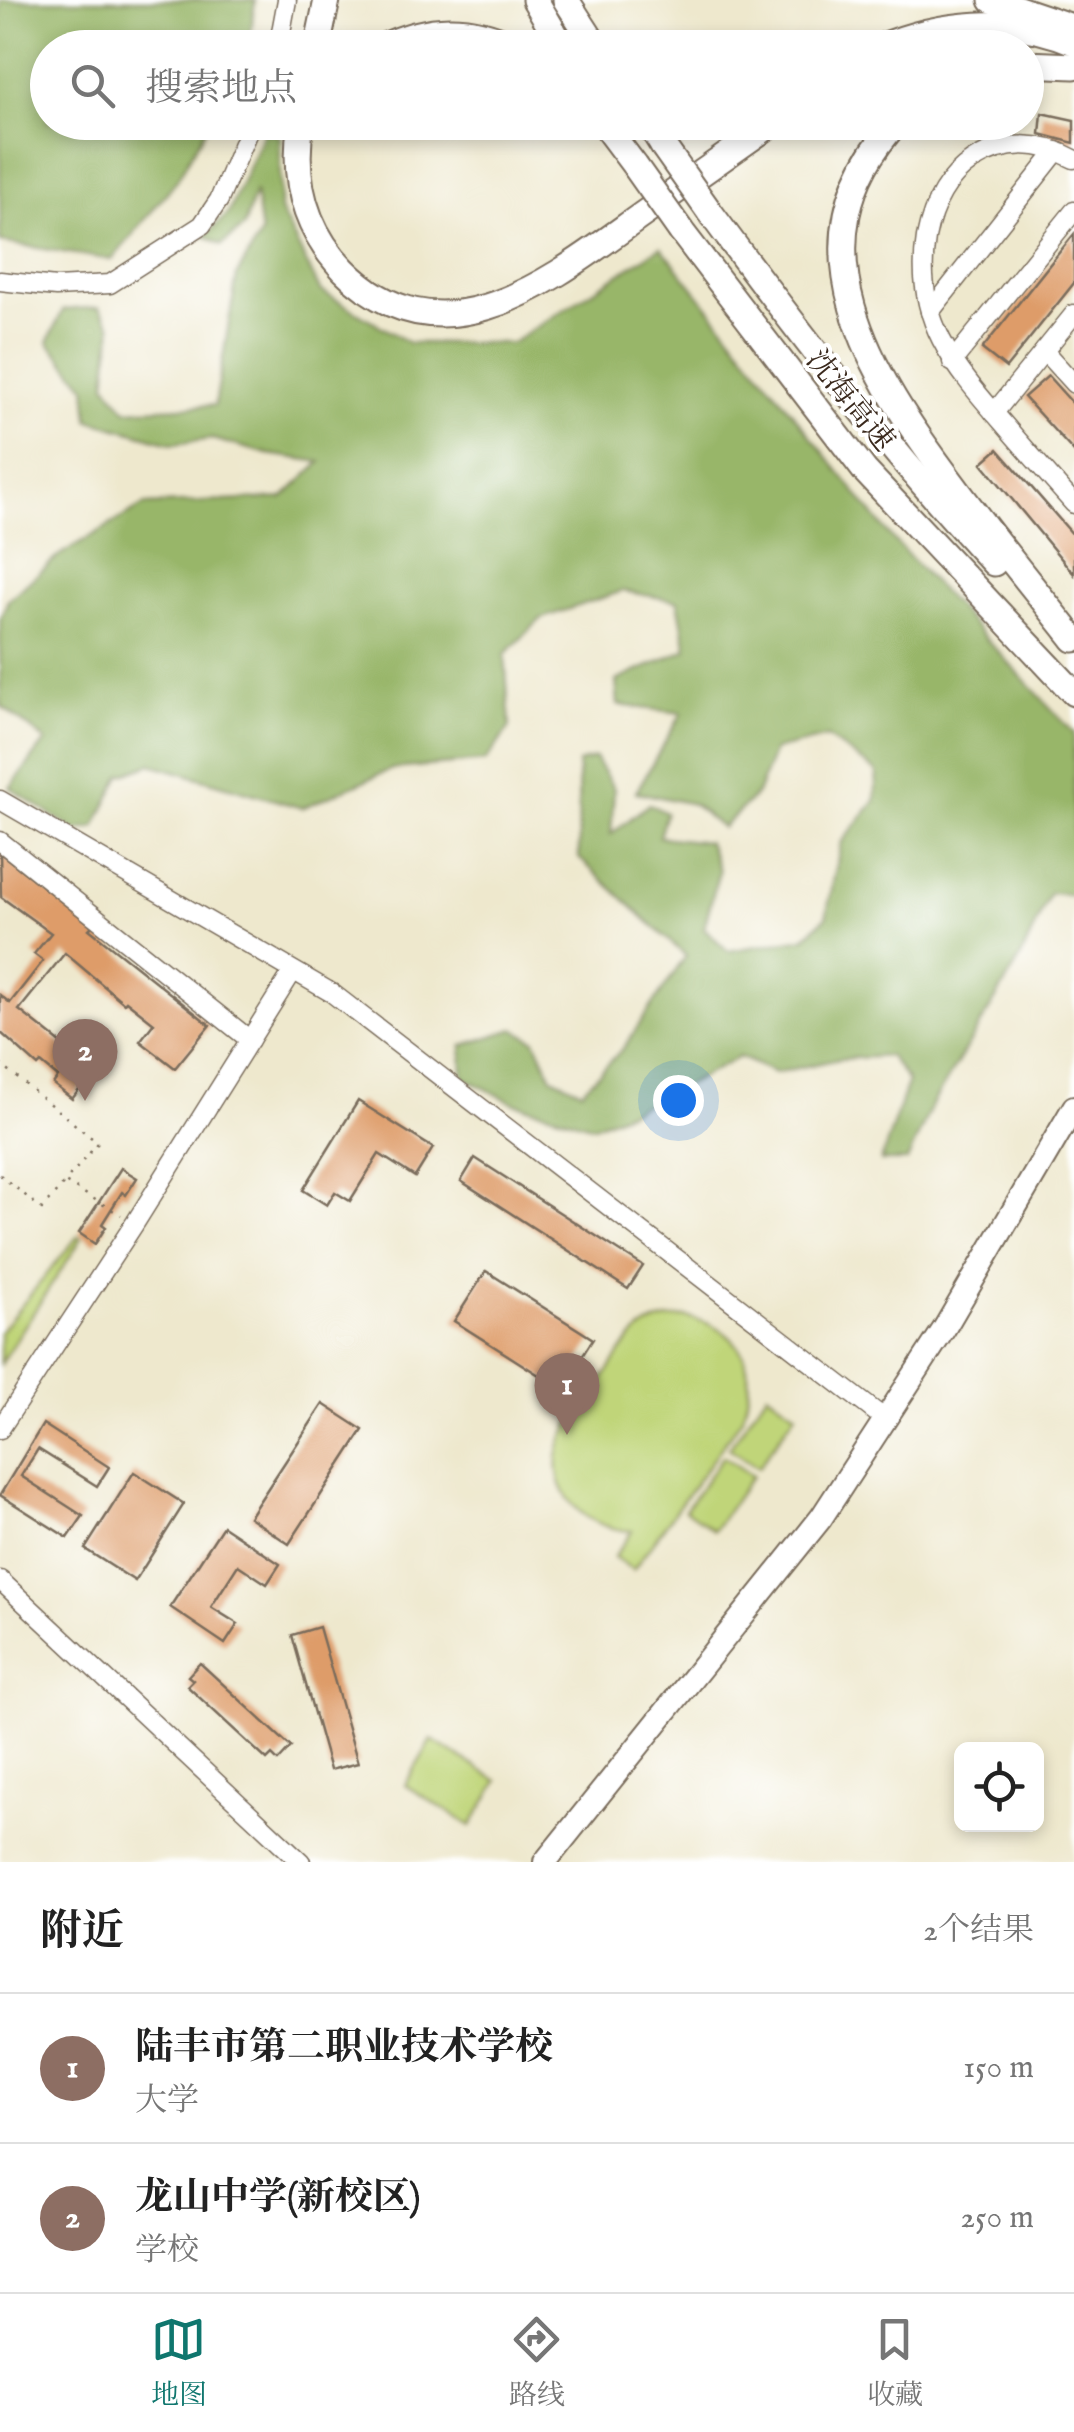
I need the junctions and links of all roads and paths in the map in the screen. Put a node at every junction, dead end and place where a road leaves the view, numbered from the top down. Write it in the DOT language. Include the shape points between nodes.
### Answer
graph roads {
  1 [pos="287,0"];
  2 [pos="327,0"];
  3 [pos="535,0"];
  4 [pos="566,0"];
  5 [pos="992,0"];
  6 [pos="1074,28"];
  7 [pos="281,30"];
  8 [pos="320,30"];
  9 [pos="430,30"];
  10 [pos="464,30"];
  11 [pos="552,30"];
  12 [pos="585,30"];
  13 [pos="932,30"];
  14 [pos="1031,30"];
  15 [pos="1044,34"];
  16 [pos="1074,42"];
  17 [pos="1044,47"];
  18 [pos="1074,54"];
  19 [pos="1044,65"];
  20 [pos="1074,66"];
  21 [pos="244,140"];
  22 [pos="299,140"];
  23 [pos="315,140"];
  24 [pos="617,140"];
  25 [pos="659,140"];
  26 [pos="726,140"];
  27 [pos="749,140"];
  28 [pos="884,140"];
  29 [pos="1065,155"];
  30 [pos="1074,210"];
  31 [pos="0,281"];
  32 [pos="930,312"];
  33 [pos="1074,314"];
  34 [pos="1044,351"];
  35 [pos="952,362"];
  36 [pos="1074,384"];
  37 [pos="994,413"];
  38 [pos="1074,504"];
  39 [pos="1074,642"];
  40 [pos="1074,693"];
  41 [pos="0,800"];
  42 [pos="0,841"];
  43 [pos="293,971"];
  44 [pos="250,1040"];
  45 [pos="0,1064"];
  46 [pos="1074,1107"];
  47 [pos="0,1175"];
  48 [pos="65,1182"];
  49 [pos="135,1223"];
  50 [pos="886,1420"];
  51 [pos="0,1430"];
  52 [pos="0,1580"];
  53 [pos="300,1862"];
  54 [pos="544,1862"];
  1 -- 7 [label="street"];
  2 -- 8 [label="highway"];
  3 -- 11 [label="highway"];
  4 -- 12 [label="highway"];
  5 -- 6 [label="highway"];
  9 -- 10 [label="highway"];
  13 -- 14 [label="highway" via="985,25"];
  15 -- 16 [label="highway"];
  17 -- 18 [label="highway"];
  19 -- 20 [label="highway"];
  21 -- 31 [label="street" via="202,224 110,284 56,288"];
  22 -- 27 [label="highway" via="305,210 330,256 379,297 409,309 459,314 512,299 571,267"];
  23 -- 26 [label="highway" via="312,171 323,214 350,256 385,282 433,296 465,296 547,264"];
  24 -- 40 [label="highway, 沈海高速, bridge" via="865,471"];
  25 -- 39 [label="highway, 沈海高速, bridge" via="799,332 933,498"];
  28 -- 39 [label="highway" via="861,173 846,218 843,270 857,329 911,428"];
  29 -- 32 [label="street"];
  29 -- 32 [label="street" via="1011,145 977,158 947,184 925,248"];
  30 -- 35 [label="street"];
  32 -- 35 [label="street"];
  33 -- 34 [label="street"];
  34 -- 36 [label="street"];
  34 -- 37 [label="street"];
  35 -- 37 [label="street"];
  37 -- 38 [label="street"];
  41 -- 43 [label="street"];
  42 -- 44 [label="street"];
  43 -- 44 [label="street"];
  43 -- 50 [label="street" via="332,993"];
  44 -- 49 [label="street"];
  45 -- 48 [label="path" via="98,1143"];
  46 -- 50 [label="main road"];
  47 -- 48 [label="path" via="42,1209"];
  48 -- 49 [label="path"];
  49 -- 51 [label="street"];
  50 -- 54 [label="main road" via="821,1518"];
  52 -- 53 [label="street"];
}
